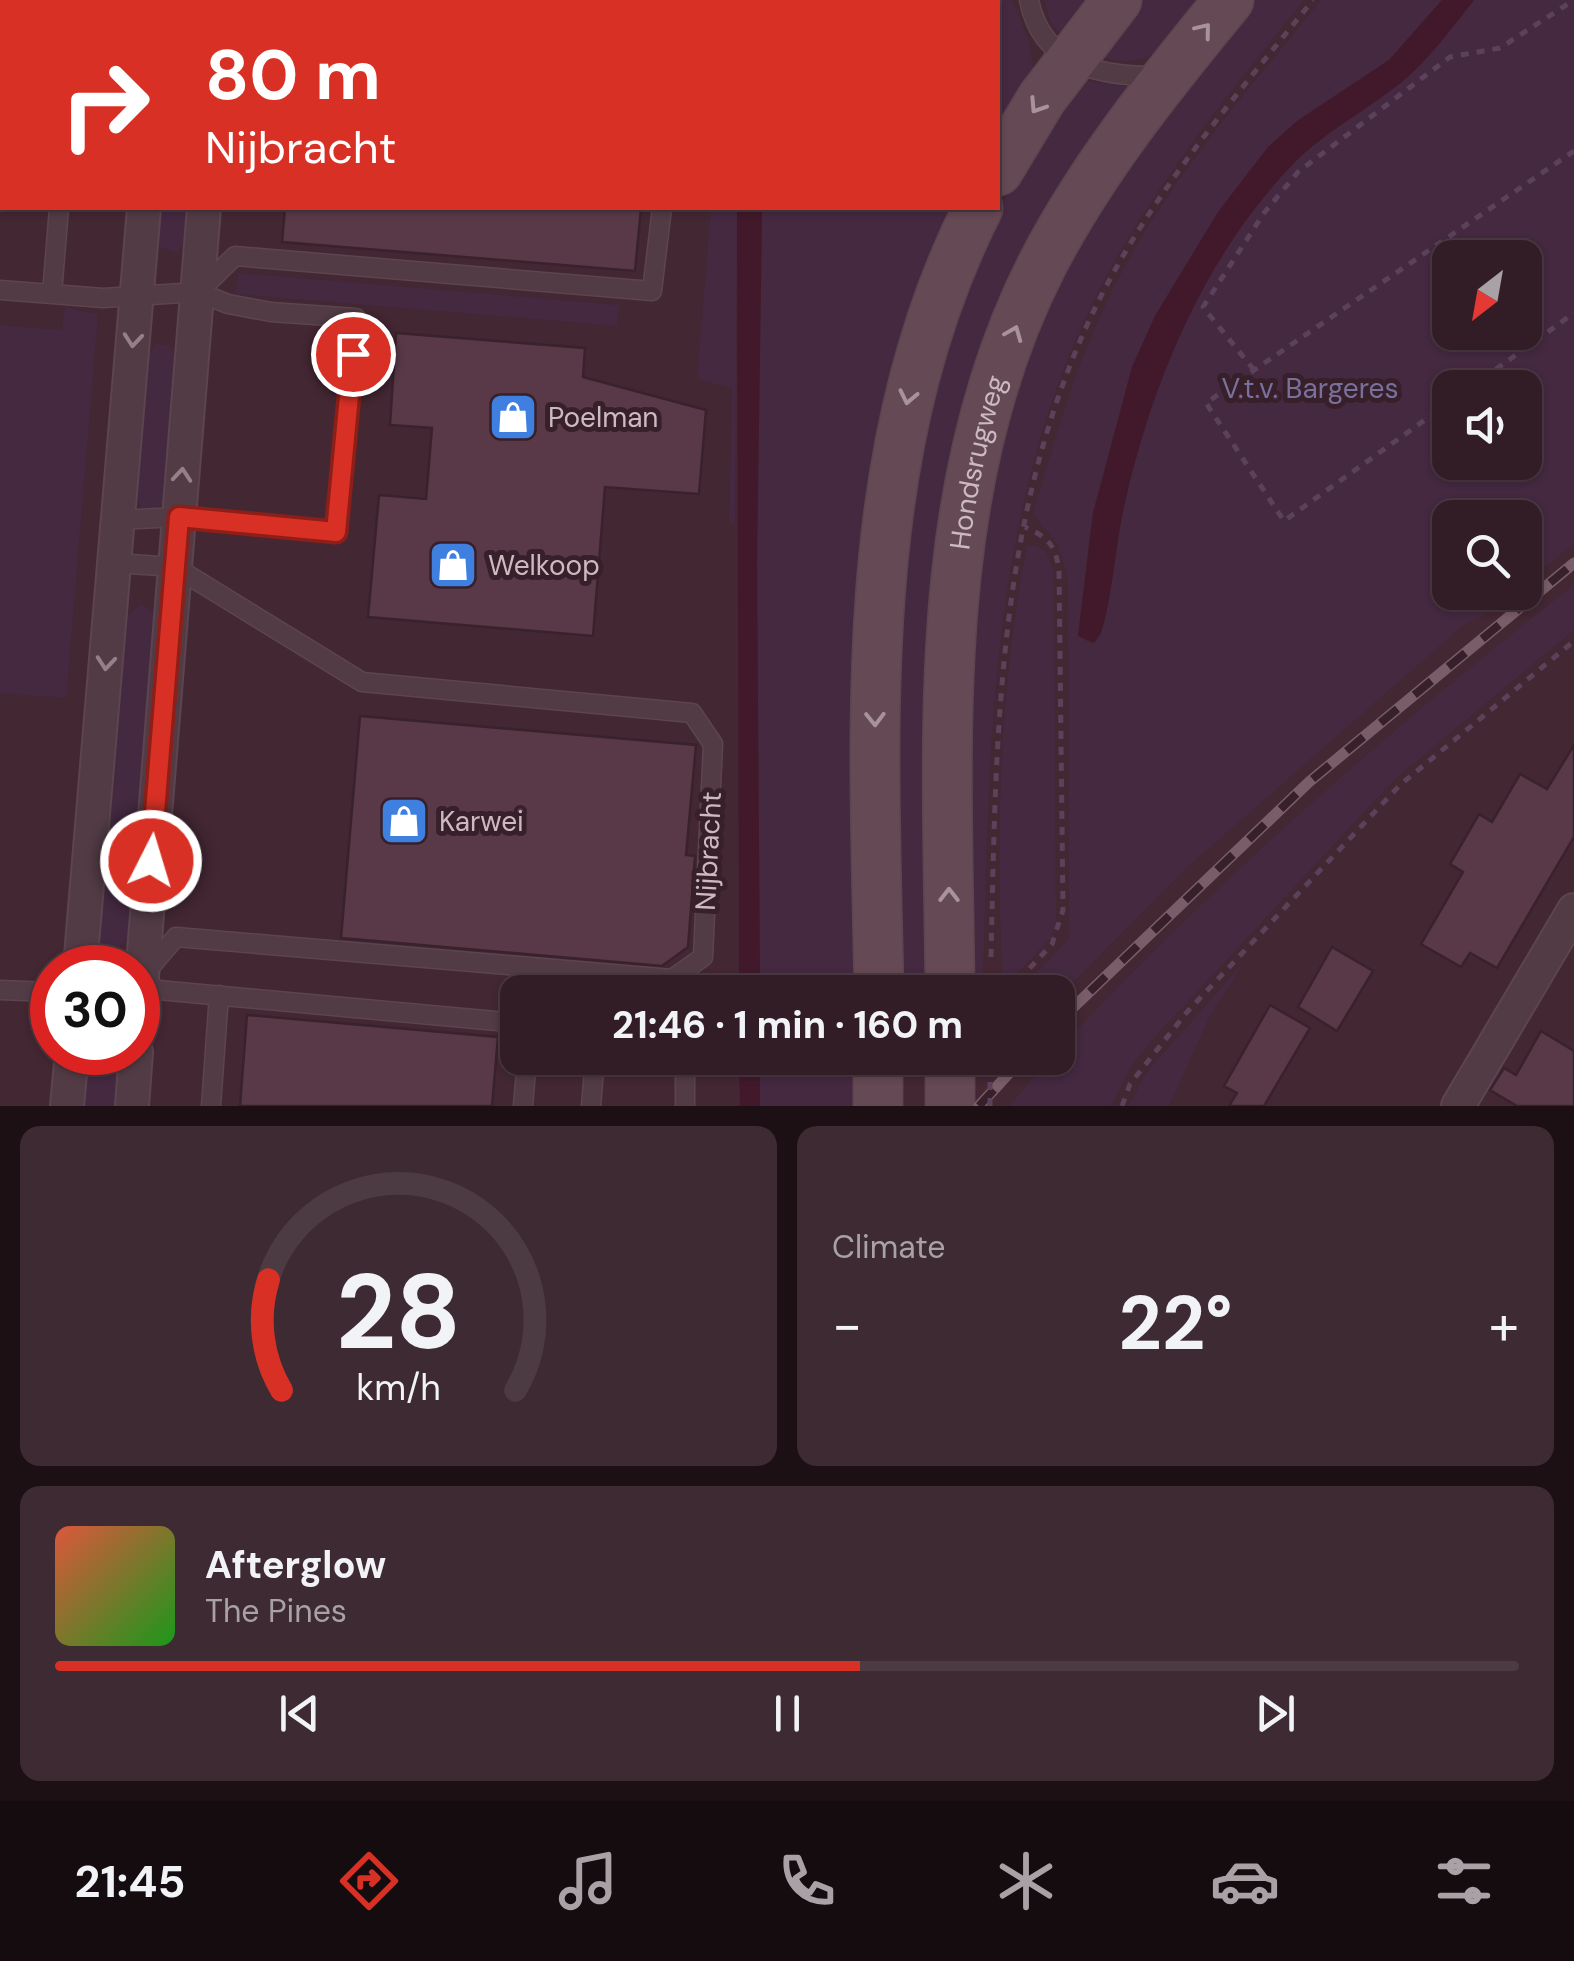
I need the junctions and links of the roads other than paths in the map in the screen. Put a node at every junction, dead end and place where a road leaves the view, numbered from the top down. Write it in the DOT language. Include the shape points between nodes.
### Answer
graph roads {
  1 [pos="1029,0"];
  2 [pos="1117,0"];
  3 [pos="1228,0"];
  4 [pos="1069,61"];
  5 [pos="1167,76"];
  6 [pos="1000,169"];
  7 [pos="59,210"];
  8 [pos="144,210"];
  9 [pos="204,210"];
  10 [pos="662,210"];
  11 [pos="977,210"];
  12 [pos="0,290"];
  13 [pos="198,292"];
  14 [pos="52,294"];
  15 [pos="137,294"];
  16 [pos="179,517"];
  17 [pos="118,520"];
  18 [pos="114,563"];
  19 [pos="175,567"];
  20 [pos="1574,910"];
  21 [pos="82,945"];
  22 [pos="142,945"];
  23 [pos="160,955"];
  24 [pos="879,975"];
  25 [pos="950,975"];
  26 [pos="0,990"];
  27 [pos="160,990"];
  28 [pos="30,991"];
  29 [pos="219,995"];
  30 [pos="500,1020"];
  31 [pos="70,1075"];
  32 [pos="134,1075"];
  33 [pos="526,1075"];
  34 [pos="594,1075"];
  35 [pos="684,1075"];
  36 [pos="950,1075"];
  37 [pos="1466,1103"];
  38 [pos="67,1106"];
  39 [pos="132,1106"];
  40 [pos="211,1106"];
  41 [pos="523,1106"];
  42 [pos="591,1106"];
  43 [pos="684,1106"];
  44 [pos="950,1106"];
  1 -- 4 [label="lane" via="1042,37"];
  2 -- 4 [label="main road"];
  5 -- 3 [label="main road, Hondsrugweg, one-way"];
  4 -- 5 [label="lane" via="1112,76"];
  4 -- 6 [label="main road, one-way"];
  25 -- 5 [label="main road, Hondsrugweg, one-way" via="948,688 958,551 978,446 1003,360 1041,268 1124,132"];
  7 -- 14 [label="lane"];
  8 -- 15 [label="street"];
  9 -- 13 [label="street"];
  10 -- 13 [label="lane" via="652,291 235,256"];
  11 -- 24 [label="main road, one-way" via="929,324 892,472 875,696"];
  12 -- 14 [label="lane"];
  13 -- 15 [label="lane"];
  16 -- 13 [label="street, one-way"];
  13 -- 16 [label="lane" via="271,312 356,318 336,532"];
  14 -- 15 [label="lane"];
  15 -- 17 [label="street, one-way"];
  16 -- 17 [label="lane"];
  16 -- 19 [label="street"];
  17 -- 18 [label="street"];
  18 -- 19 [label="lane, Nijbracht"];
  18 -- 21 [label="street, one-way"];
  19 -- 22 [label="street"];
  19 -- 23 [label="lane, Nijbracht" via="362,682 692,713 713,744 702,957 672,979 176,937"];
  20 -- 37 [label="street"];
  26 -- 28 [label="lane"];
  27 -- 29 [label="lane"];
  29 -- 30 [label="lane"];
  29 -- 40 [label="lane"];
  31 -- 38 [label="street"];
  32 -- 39 [label="street"];
  33 -- 41 [label="lane"];
  34 -- 42 [label="lane"];
  35 -- 43 [label="lane"];
  36 -- 44 [label="main road"];
}
